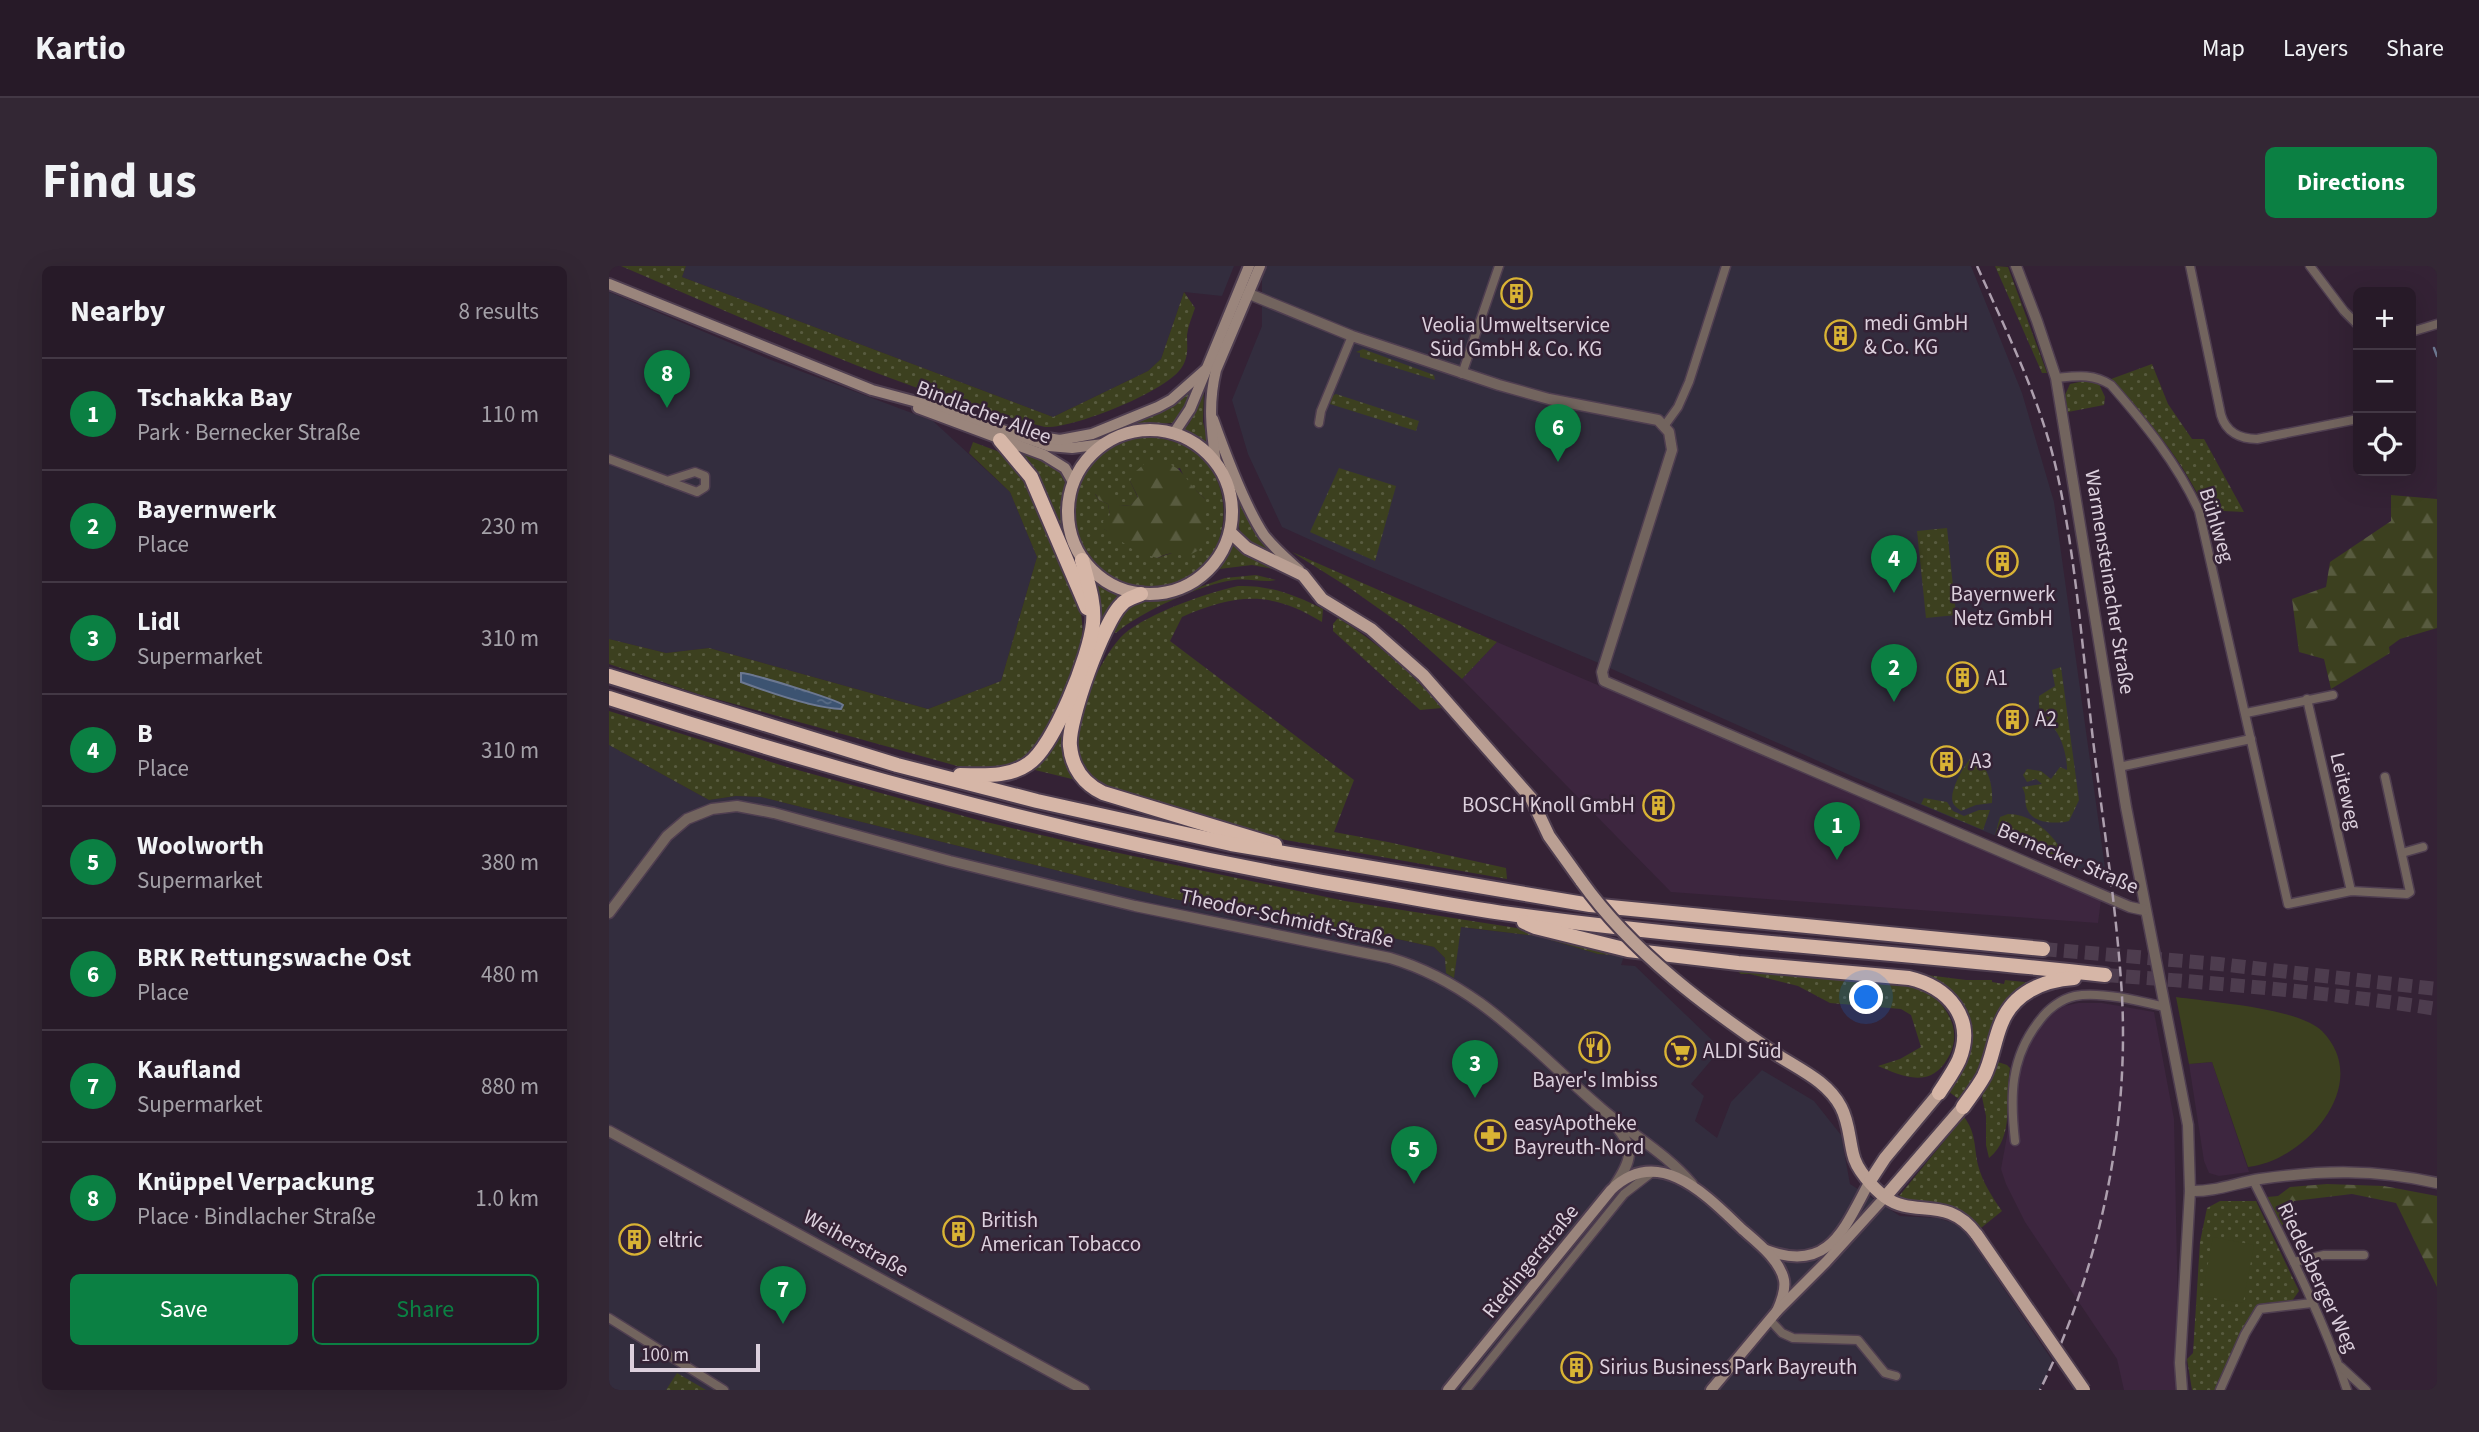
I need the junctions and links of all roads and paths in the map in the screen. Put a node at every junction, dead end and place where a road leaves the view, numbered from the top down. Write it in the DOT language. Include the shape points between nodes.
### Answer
graph roads {
  1 [pos="1249,266"];
  2 [pos="1260,266"];
  3 [pos="1499,266"];
  4 [pos="1726,266"];
  5 [pos="2016,266"];
  6 [pos="2190,266"];
  7 [pos="2310,266"];
  8 [pos="609,284"];
  9 [pos="1244,292"];
  10 [pos="2353,320"];
  11 [pos="2437,324"];
  12 [pos="2416,330"];
  13 [pos="1352,336"];
  14 [pos="1205,370"];
  15 [pos="1462,374"];
  16 [pos="2056,378"];
  17 [pos="1209,404"];
  18 [pos="2353,420"];
  19 [pos="1319,423"];
  20 [pos="1665,425"];
  21 [pos="1174,433"];
  22 [pos="1004,435"];
  23 [pos="1103,444"];
  24 [pos="609,459"];
  25 [pos="1216,463"];
  26 [pos="667,481"];
  27 [pos="1073,482"];
  28 [pos="1230,532"];
  29 [pos="1082,559"];
  30 [pos="1303,575"];
  31 [pos="1141,594"];
  32 [pos="1093,624"];
  33 [pos="609,676"];
  34 [pos="2333,695"];
  35 [pos="609,698"];
  36 [pos="2307,699"];
  37 [pos="2246,713"];
  38 [pos="2251,739"];
  39 [pos="2119,767"];
  40 [pos="940,776"];
  41 [pos="2385,777"];
  42 [pos="2423,846"];
  43 [pos="2402,853"];
  44 [pos="1309,859"];
  45 [pos="2351,891"];
  46 [pos="2144,910"];
  47 [pos="609,914"];
  48 [pos="1507,914"];
  49 [pos="2043,949"];
  50 [pos="2165,1007"];
  51 [pos="1939,1093"];
  52 [pos="1963,1107"];
  53 [pos="1601,1108"];
  54 [pos="609,1131"];
  55 [pos="2015,1142"];
  56 [pos="1652,1172"];
  57 [pos="2253,1180"];
  58 [pos="1870,1181"];
  59 [pos="2437,1183"];
  60 [pos="1693,1184"];
  61 [pos="1611,1190"];
  62 [pos="2190,1191"];
  63 [pos="1885,1197"];
  64 [pos="1764,1249"];
  65 [pos="2364,1255"];
  66 [pos="2294,1262"];
  67 [pos="2312,1303"];
  68 [pos="1774,1315"];
  69 [pos="609,1318"];
  70 [pos="2339,1365"];
  71 [pos="1896,1376"];
  72 [pos="723,1390"];
  73 [pos="1084,1390"];
  74 [pos="1448,1390"];
  75 [pos="1466,1390"];
  76 [pos="1711,1390"];
  77 [pos="2084,1390"];
  78 [pos="2182,1390"];
  79 [pos="2220,1390"];
  80 [pos="2347,1390"];
  81 [pos="2366,1390"];
  1 -- 9 [label="main road"];
  2 -- 9 [label="main road"];
  3 -- 15 [label="street"];
  4 -- 20 [label="street" via="1689,382"];
  5 -- 16 [label="street, Warmensteinacher Straße"];
  6 -- 18 [label="street" via="2221,415 2231,432 2254,439"];
  7 -- 10 [label="street"];
  8 -- 22 [label="main road, Bindlacher Allee" via="872,390"];
  9 -- 13 [label="street"];
  9 -- 14 [label="main road"];
  9 -- 17 [label="main road"];
  11 -- 12 [label="street"];
  13 -- 15 [label="street"];
  13 -- 19 [label="street"];
  14 -- 21 [label="main road" via="1185,419"];
  14 -- 22 [label="main road" via="1171,400 1092,434 1060,440"];
  15 -- 20 [label="street"];
  16 -- 37 [label="street, Bühlweg" via="2089,376 2111,384 2157,439 2189,490 2200,518"];
  16 -- 39 [label="street, Warmensteinacher Straße"];
  17 -- 25 [label="main road"];
  17 -- 30 [label="main road" via="1262,531"];
  20 -- 46 [label="street, Bernecker Straße" via="1671,441 1669,460 1602,678"];
  21 -- 23 [label="main road" via="1137,430"];
  21 -- 25 [label="main road" via="1198,445"];
  22 -- 23 [label="main road" via="1061,448"];
  22 -- 27 [label="main road, Bindlacher Allee" via="1058,461"];
  22 -- 32 [label="highway" via="1031,477"];
  23 -- 27 [label="main road" via="1085,461"];
  24 -- 26 [label="street"];
  25 -- 28 [label="main road" via="1232,503"];
  27 -- 29 [label="main road" via="1068,522"];
  28 -- 30 [label="main road" via="1242,545"];
  28 -- 31 [label="main road" via="1215,563 1192,583 1168,593"];
  29 -- 31 [label="main road" via="1107,583"];
  29 -- 32 [label="highway"];
  30 -- 58 [label="main road, bridge" via="1322,599 1371,629 1423,675 1531,797 1549,836 1625,932 1674,979 1819,1081 1834,1097 1846,1121 1853,1157"];
  31 -- 44 [label="highway" via="1129,598 1114,614 1073,718 1069,743 1081,777 1103,793 1257,838"];
  32 -- 40 [label="highway" via="1070,693 1041,752 1006,774"];
  33 -- 40 [label="highway"];
  34 -- 36 [label="street"];
  35 -- 48 [label="highway" via="772,750 981,808 1259,870"];
  36 -- 37 [label="street"];
  36 -- 45 [label="street, Leiteweg"];
  37 -- 38 [label="street, Bühlweg"];
  38 -- 39 [label="street"];
  38 -- 45 [label="street, Bühlweg" via="2288,904"];
  39 -- 46 [label="street, Warmensteinacher Straße"];
  40 -- 44 [label="highway"];
  41 -- 43 [label="street"];
  42 -- 43 [label="street"];
  43 -- 45 [label="street" via="2410,889 2407,894"];
  44 -- 49 [label="highway" via="1590,905"];
  46 -- 50 [label="street, Bernecker Straße"];
  47 -- 53 [label="street, Theodor-Schmidt-Straße" via="667,835 687,819 712,808 737,806 774,813 1135,906 1417,966 1491,1009"];
  48 -- 51 [label="highway" via="1535,926 1628,950 1921,980 1953,1002 1964,1036 1959,1060"];
  48 -- 52 [label="highway" via="1655,933 2105,975 2045,983 2023,994 2001,1022 1984,1075"];
  50 -- 55 [label="street" via="2074,996 2045,1014 2017,1060 2012,1116"];
  50 -- 62 [label="street, Bernecker Straße" via="2188,1125"];
  51 -- 58 [label="main road"];
  52 -- 63 [label="main road"];
  53 -- 60 [label="street, Theodor-Schmidt-Straße"];
  53 -- 61 [label="street" via="1623,1134 1629,1150 1627,1167"];
  54 -- 73 [label="street, Weiherstraße"];
  56 -- 60 [label="main road"];
  56 -- 61 [label="main road, Riedingerstraße" via="1632,1176"];
  56 -- 75 [label="street, Riedingerstraße" via="1624,1194"];
  57 -- 59 [label="street" via="2350,1171"];
  57 -- 62 [label="street"];
  57 -- 66 [label="street, Riedelsberger Weg"];
  58 -- 63 [label="main road"];
  58 -- 64 [label="main road" via="1846,1227 1827,1247 1795,1258"];
  60 -- 64 [label="main road, Theodor-Schmidt-Straße"];
  61 -- 74 [label="main road, Riedingerstraße"];
  62 -- 78 [label="street, Bernecker Straße"];
  63 -- 68 [label="main road"];
  63 -- 77 [label="main road, bridge" via="1953,1214 1970,1226"];
  64 -- 68 [label="main road, Theodor-Schmidt-Straße" via="1785,1281"];
  65 -- 66 [label="street" via="2324,1255"];
  66 -- 67 [label="street, Riedelsberger Weg"];
  67 -- 70 [label="street, Riedelsberger Weg"];
  67 -- 79 [label="street" via="2260,1309"];
  68 -- 71 [label="street" via="1782,1333 1793,1338 1858,1340 1885,1373"];
  68 -- 76 [label="main road"];
  69 -- 72 [label="street"];
  70 -- 80 [label="street, Riedelsberger Weg"];
  70 -- 81 [label="street"];
}
